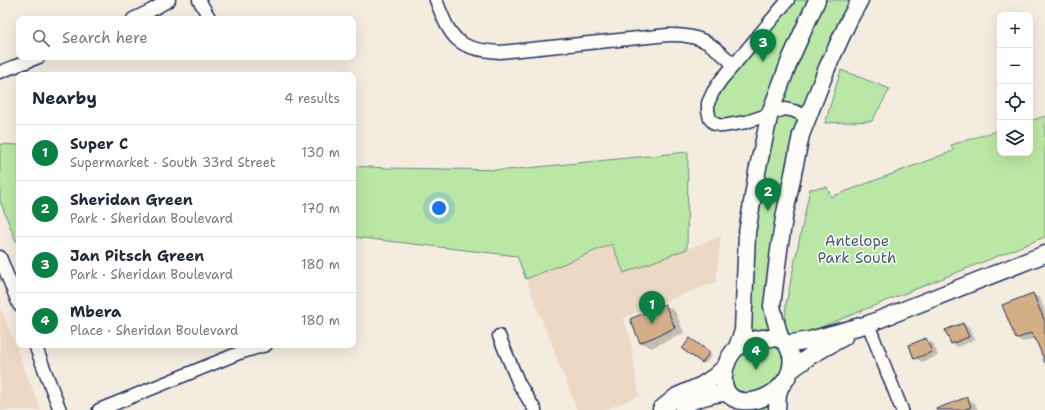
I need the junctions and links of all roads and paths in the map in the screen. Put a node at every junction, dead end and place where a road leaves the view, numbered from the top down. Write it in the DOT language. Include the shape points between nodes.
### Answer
graph roads {
  1 [pos="169,0"];
  2 [pos="199,0"];
  3 [pos="436,0"];
  4 [pos="788,0"];
  5 [pos="817,0"];
  6 [pos="860,0"];
  7 [pos="139,16"];
  8 [pos="208,16"];
  9 [pos="31,60"];
  10 [pos="734,65"];
  11 [pos="0,72"];
  12 [pos="770,113"];
  13 [pos="804,128"];
  14 [pos="1045,254"];
  15 [pos="0,257"];
  16 [pos="16,297"];
  17 [pos="868,324"];
  18 [pos="499,336"];
  19 [pos="784,342"];
  20 [pos="737,347"];
  21 [pos="36,348"];
  22 [pos="256,348"];
  23 [pos="724,368"];
  24 [pos="790,371"];
  25 [pos="780,388"];
  26 [pos="738,401"];
  27 [pos="659,409"];
  28 [pos="60,410"];
  29 [pos="99,410"];
  30 [pos="535,410"];
  31 [pos="777,410"];
  32 [pos="902,410"];
  1 -- 7 [label="street"];
  2 -- 8 [label="street"];
  3 -- 10 [label="street" via="451,33 462,44 484,51 500,52 682,35 704,41 719,50"];
  4 -- 10 [label="street"];
  5 -- 12 [label="main road"];
  6 -- 13 [label="main road" via="827,68"];
  9 -- 11 [label="street"];
  10 -- 12 [label="street" via="721,80 708,103 710,119 715,124 723,126 746,122"];
  12 -- 13 [label="street" via="784,109 801,114"];
  12 -- 20 [label="main road" via="746,233 743,331"];
  13 -- 19 [label="main road" via="784,218 772,306"];
  14 -- 17 [label="main road"];
  15 -- 16 [label="street"];
  17 -- 19 [label="main road" via="810,340"];
  17 -- 24 [label="main road" via="810,356"];
  17 -- 32 [label="street"];
  18 -- 30 [label="street" via="519,384"];
  19 -- 20 [label="main road" via="774,338 763,338"];
  19 -- 24 [label="main road" via="790,352"];
  20 -- 23 [label="main road"];
  21 -- 28 [label="street"];
  22 -- 29 [label="street"];
  23 -- 26 [label="main road" via="723,378"];
  23 -- 27 [label="main road" via="702,385 677,396"];
  24 -- 25 [label="main road"];
  25 -- 26 [label="main road" via="762,398"];
  25 -- 31 [label="main road"];
  26 -- 27 [label="main road" via="715,394 680,406"];
}
